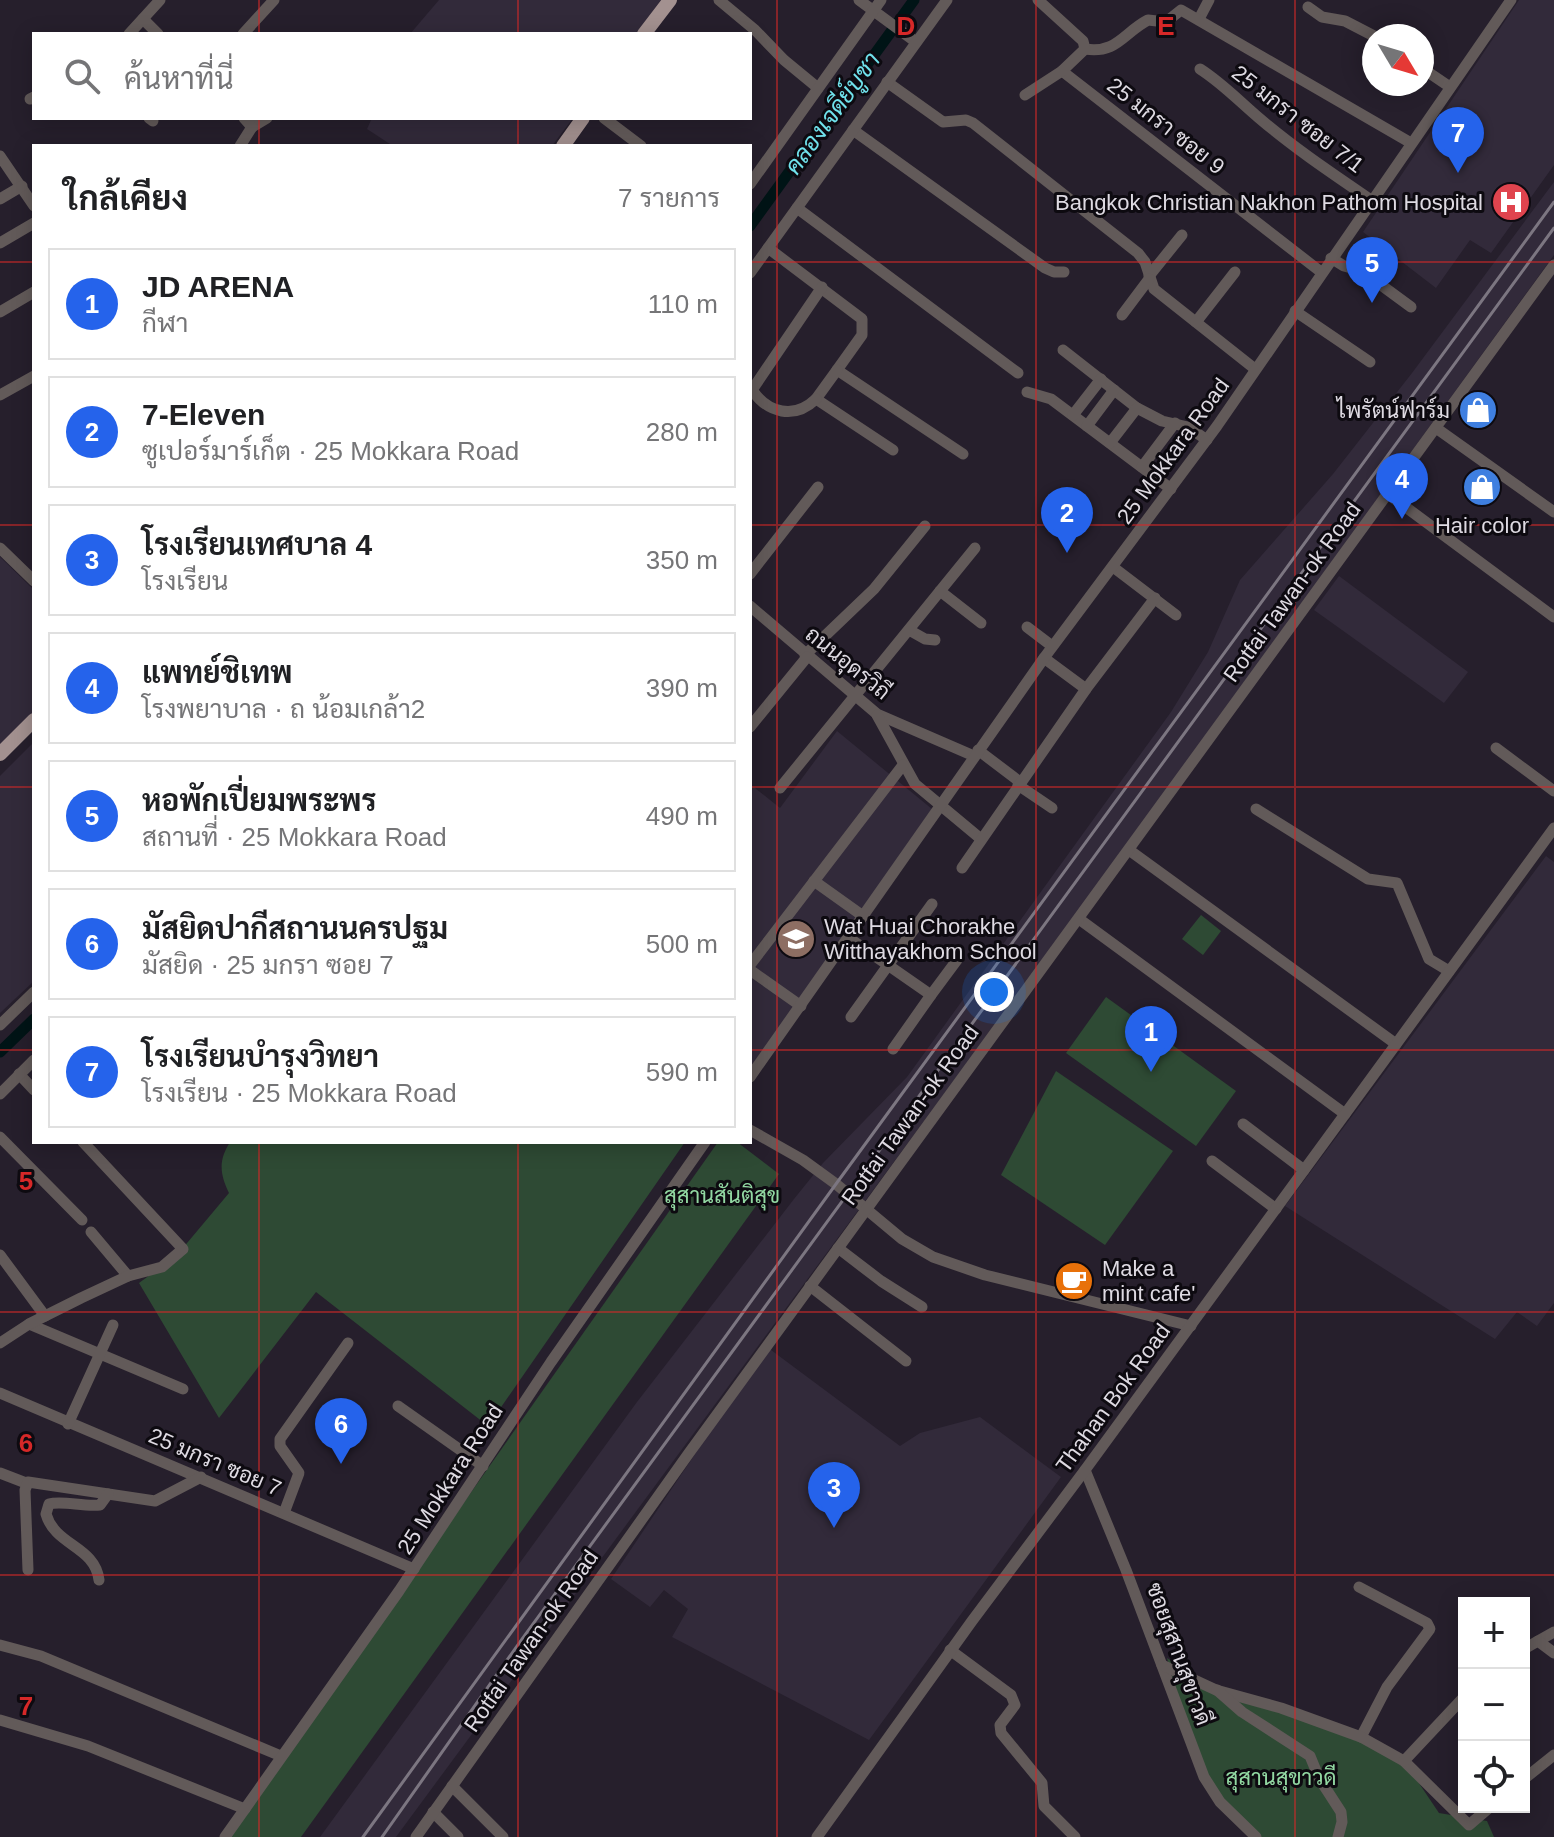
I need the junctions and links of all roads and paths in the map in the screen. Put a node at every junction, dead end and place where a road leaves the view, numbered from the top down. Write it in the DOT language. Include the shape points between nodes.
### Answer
graph roads {
  1 [pos="160,0"];
  2 [pos="274,0"];
  3 [pos="670,0"];
  4 [pos="719,0"];
  5 [pos="859,0"];
  6 [pos="947,0"];
  7 [pos="1038,0"];
  8 [pos="1209,0"];
  9 [pos="1511,0"];
  10 [pos="1180,5"];
  11 [pos="1308,7"];
  12 [pos="879,9"];
  13 [pos="143,19"];
  14 [pos="1199,19"];
  15 [pos="1362,30"];
  16 [pos="131,32"];
  17 [pos="156,32"];
  18 [pos="245,32"];
  19 [pos="646,32"];
  20 [pos="912,39"];
  21 [pos="1085,49"];
  22 [pos="1200,69"];
  23 [pos="1062,71"];
  24 [pos="1434,76"];
  25 [pos="887,82"];
  26 [pos="1450,87"];
  27 [pos="818,88"];
  28 [pos="1025,95"];
  29 [pos="582,120"];
  30 [pos="607,120"];
  31 [pos="248,122"];
  32 [pos="853,130"];
  33 [pos="1411,143"];
  34 [pos="241,144"];
  35 [pos="564,144"];
  36 [pos="638,144"];
  37 [pos="0,156"];
  38 [pos="752,181"];
  39 [pos="22,186"];
  40 [pos="0,199"];
  41 [pos="1371,200"];
  42 [pos="32,203"];
  43 [pos="797,208"];
  44 [pos="32,224"];
  45 [pos="1182,235"];
  46 [pos="0,243"];
  47 [pos="768,248"];
  48 [pos="1331,258"];
  49 [pos="1554,266"];
  50 [pos="752,270"];
  51 [pos="1064,272"];
  52 [pos="1235,272"];
  53 [pos="1321,272"];
  54 [pos="1149,278"];
  55 [pos="822,287"];
  56 [pos="32,293"];
  57 [pos="1411,307"];
  58 [pos="1295,311"];
  59 [pos="0,312"];
  60 [pos="1122,315"];
  61 [pos="1196,322"];
  62 [pos="1063,350"];
  63 [pos="1370,362"];
  64 [pos="1255,369"];
  65 [pos="837,370"];
  66 [pos="1018,373"];
  67 [pos="32,377"];
  68 [pos="1101,379"];
  69 [pos="1114,390"];
  70 [pos="1027,392"];
  71 [pos="0,395"];
  72 [pos="816,399"];
  73 [pos="1137,408"];
  74 [pos="1073,415"];
  75 [pos="1175,423"];
  76 [pos="1087,426"];
  77 [pos="1436,428"];
  78 [pos="1207,440"];
  79 [pos="1110,443"];
  80 [pos="893,450"];
  81 [pos="963,454"];
  82 [pos="1142,467"];
  83 [pos="818,487"];
  84 [pos="1171,489"];
  85 [pos="1388,494"];
  86 [pos="1554,512"];
  87 [pos="925,526"];
  88 [pos="0,548"];
  89 [pos="975,548"];
  90 [pos="1113,567"];
  91 [pos="752,571"];
  92 [pos="32,579"];
  93 [pos="940,591"];
  94 [pos="1155,598"];
  95 [pos="752,608"];
  96 [pos="1176,615"];
  97 [pos="1554,617"];
  98 [pos="981,623"];
  99 [pos="1027,627"];
  100 [pos="909,630"];
  101 [pos="935,640"];
  102 [pos="1052,646"];
  103 [pos="806,656"];
  104 [pos="1044,658"];
  105 [pos="1086,689"];
  106 [pos="856,696"];
  107 [pos="877,714"];
  108 [pos="32,722"];
  109 [pos="752,724"];
  110 [pos="1496,748"];
  111 [pos="976,753"];
  112 [pos="0,754"];
  113 [pos="903,765"];
  114 [pos="1019,783"];
  115 [pos="780,788"];
  116 [pos="1554,791"];
  117 [pos="941,807"];
  118 [pos="1052,808"];
  119 [pos="1256,809"];
  120 [pos="1554,828"];
  121 [pos="981,839"];
  122 [pos="1129,850"];
  123 [pos="962,868"];
  124 [pos="814,881"];
  125 [pos="932,904"];
  126 [pos="863,916"];
  127 [pos="1079,919"];
  128 [pos="849,938"];
  129 [pos="957,960"];
  130 [pos="752,965"];
  131 [pos="889,965"];
  132 [pos="752,969"];
  133 [pos="1449,971"];
  134 [pos="32,994"];
  135 [pos="931,995"];
  136 [pos="801,1006"];
  137 [pos="851,1017"];
  138 [pos="0,1025"];
  139 [pos="1396,1044"];
  140 [pos="893,1049"];
  141 [pos="32,1062"];
  142 [pos="19,1074"];
  143 [pos="752,1074"];
  144 [pos="32,1088"];
  145 [pos="0,1094"];
  146 [pos="1345,1114"];
  147 [pos="1243,1124"];
  148 [pos="752,1131"];
  149 [pos="0,1137"];
  150 [pos="85,1144"];
  151 [pos="704,1144"];
  152 [pos="1212,1161"];
  153 [pos="1304,1170"];
  154 [pos="867,1209"];
  155 [pos="1276,1209"];
  156 [pos="82,1220"];
  157 [pos="91,1232"];
  158 [pos="838,1248"];
  159 [pos="0,1255"];
  160 [pos="128,1276"];
  161 [pos="810,1286"];
  162 [pos="922,1307"];
  163 [pos="45,1316"];
  164 [pos="29,1324"];
  165 [pos="113,1325"];
  166 [pos="1191,1326"];
  167 [pos="0,1343"];
  168 [pos="348,1343"];
  169 [pos="100,1354"];
  170 [pos="906,1361"];
  171 [pos="183,1389"];
  172 [pos="0,1393"];
  173 [pos="398,1406"];
  174 [pos="68,1424"];
  175 [pos="483,1466"];
  176 [pos="1085,1470"];
  177 [pos="0,1473"];
  178 [pos="201,1477"];
  179 [pos="26,1483"];
  180 [pos="108,1494"];
  181 [pos="284,1513"];
  182 [pos="414,1569"];
  183 [pos="28,1570"];
  184 [pos="99,1580"];
  185 [pos="1359,1587"];
  186 [pos="1554,1632"];
  187 [pos="1538,1641"];
  188 [pos="0,1645"];
  189 [pos="1530,1646"];
  190 [pos="950,1650"];
  191 [pos="1554,1653"];
  192 [pos="1162,1665"];
  193 [pos="1216,1690"];
  194 [pos="1458,1703"];
  195 [pos="0,1720"];
  196 [pos="1361,1737"];
  197 [pos="1554,1755"];
  198 [pos="281,1756"];
  199 [pos="1404,1761"];
  200 [pos="1530,1774"];
  201 [pos="452,1786"];
  202 [pos="245,1809"];
  203 [pos="433,1812"];
  204 [pos="1483,1813"];
  205 [pos="225,1837"];
  206 [pos="416,1837"];
  207 [pos="458,1837"];
  208 [pos="503,1837"];
  209 [pos="817,1837"];
  210 [pos="1075,1837"];
  211 [pos="1256,1837"];
  212 [pos="1338,1837"];
  1 -- 13 [label="street"];
  2 -- 18 [label="street"];
  3 -- 19 [label="main road"];
  4 -- 27 [label="street"];
  5 -- 12 [label="street"];
  6 -- 20 [label="street"];
  7 -- 21 [label="street" via="1083,41"];
  8 -- 14 [label="street"];
  9 -- 26 [label="street, 25 Mokkara Road"];
  10 -- 14 [label="street"];
  10 -- 21 [label="street" via="1166,22 1148,20 1103,51"];
  11 -- 15 [label="street"];
  12 -- 20 [label="street"];
  12 -- 27 [label="street"];
  13 -- 16 [label="street"];
  13 -- 17 [label="street"];
  14 -- 33 [label="street"];
  20 -- 25 [label="street"];
  21 -- 23 [label="street"];
  22 -- 41 [label="street, 25 มกรา ซอย 7/1"];
  23 -- 28 [label="street"];
  23 -- 53 [label="street, 25 มกรา ซอย 9"];
  24 -- 26 [label="street"];
  25 -- 32 [label="street"];
  25 -- 54 [label="street" via="943,122 973,123 1138,253"];
  26 -- 33 [label="street, 25 Mokkara Road"];
  27 -- 38 [label="street"];
  29 -- 35 [label="main road"];
  30 -- 36 [label="street"];
  31 -- 34 [label="street"];
  32 -- 43 [label="street"];
  32 -- 51 [label="street" via="1045,268"];
  33 -- 41 [label="street, 25 Mokkara Road"];
  37 -- 39 [label="street"];
  39 -- 40 [label="street"];
  39 -- 42 [label="street"];
  41 -- 48 [label="street, 25 Mokkara Road"];
  43 -- 47 [label="street"];
  43 -- 66 [label="street"];
  44 -- 46 [label="street"];
  45 -- 54 [label="street"];
  47 -- 50 [label="street"];
  47 -- 55 [label="street"];
  48 -- 53 [label="street, 25 Mokkara Road"];
  48 -- 57 [label="street" via="1362,271"];
  49 -- 77 [label="street, Rotfai Tawan-ok Road"];
  52 -- 61 [label="street"];
  53 -- 58 [label="street, 25 Mokkara Road"];
  54 -- 60 [label="street"];
  54 -- 61 [label="street" via="1154,289"];
  55 -- 65 [label="street" via="864,323 862,335"];
  55 -- 72 [label="street" via="752,390 762,401 790,412 799,412"];
  56 -- 59 [label="street"];
  58 -- 63 [label="street"];
  58 -- 64 [label="street, 25 Mokkara Road"];
  61 -- 64 [label="street"];
  62 -- 68 [label="street"];
  64 -- 78 [label="street, 25 Mokkara Road"];
  65 -- 72 [label="street"];
  65 -- 81 [label="street"];
  67 -- 71 [label="street"];
  68 -- 69 [label="street"];
  68 -- 74 [label="street"];
  69 -- 73 [label="street"];
  69 -- 76 [label="street"];
  70 -- 74 [label="street" via="1051,399"];
  72 -- 80 [label="street"];
  73 -- 75 [label="street"];
  73 -- 79 [label="street"];
  74 -- 76 [label="street"];
  75 -- 78 [label="street"];
  75 -- 82 [label="street"];
  76 -- 79 [label="street"];
  77 -- 85 [label="street, Rotfai Tawan-ok Road"];
  77 -- 86 [label="street"];
  78 -- 84 [label="street, 25 Mokkara Road"];
  79 -- 82 [label="street"];
  82 -- 84 [label="street"];
  83 -- 91 [label="street"];
  84 -- 90 [label="street, 25 Mokkara Road"];
  85 -- 97 [label="street"];
  85 -- 122 [label="street, Rotfai Tawan-ok Road"];
  87 -- 103 [label="street" via="874,589"];
  88 -- 92 [label="street"];
  89 -- 93 [label="street"];
  90 -- 94 [label="street"];
  90 -- 102 [label="street, 25 Mokkara Road"];
  93 -- 98 [label="street"];
  93 -- 100 [label="street"];
  94 -- 96 [label="street"];
  94 -- 105 [label="street"];
  95 -- 103 [label="street, ถนนอุดรวิถี"];
  99 -- 102 [label="street"];
  100 -- 101 [label="street"];
  100 -- 106 [label="street"];
  102 -- 104 [label="street, 25 Mokkara Road"];
  103 -- 106 [label="street, ถนนอุดรวิถี"];
  103 -- 109 [label="street"];
  104 -- 105 [label="street"];
  104 -- 111 [label="street, 25 Mokkara Road"];
  105 -- 114 [label="street"];
  106 -- 107 [label="street, ถนนอุดรวิถี"];
  106 -- 115 [label="street"];
  107 -- 111 [label="street, ถนนอุดรวิถี"];
  107 -- 113 [label="street"];
  108 -- 112 [label="main road"];
  110 -- 116 [label="street"];
  111 -- 114 [label="street, ถนนอุดรวิถี"];
  111 -- 117 [label="street, 25 Mokkara Road"];
  113 -- 117 [label="street"];
  113 -- 124 [label="street"];
  114 -- 118 [label="street, ถนนอุดรวิถี"];
  114 -- 121 [label="street"];
  117 -- 121 [label="street"];
  117 -- 126 [label="street, 25 Mokkara Road"];
  119 -- 133 [label="street" via="1368,879 1397,883 1429,959"];
  120 -- 133 [label="street, Thahan Bok Road"];
  121 -- 123 [label="street"];
  122 -- 127 [label="street, Rotfai Tawan-ok Road"];
  122 -- 139 [label="street"];
  124 -- 126 [label="street"];
  124 -- 130 [label="street"];
  125 -- 131 [label="street"];
  126 -- 128 [label="street, 25 Mokkara Road"];
  127 -- 146 [label="street"];
  127 -- 154 [label="street, Rotfai Tawan-ok Road"];
  128 -- 131 [label="street"];
  128 -- 136 [label="street, 25 Mokkara Road"];
  129 -- 135 [label="street"];
  131 -- 135 [label="street"];
  131 -- 137 [label="street"];
  132 -- 136 [label="street"];
  133 -- 139 [label="street, Thahan Bok Road"];
  134 -- 138 [label="street"];
  135 -- 140 [label="street"];
  136 -- 143 [label="street, 25 Mokkara Road"];
  139 -- 146 [label="street, Thahan Bok Road"];
  141 -- 142 [label="street"];
  142 -- 144 [label="street"];
  142 -- 145 [label="street"];
  146 -- 153 [label="street, Thahan Bok Road"];
  147 -- 153 [label="street"];
  148 -- 154 [label="street" via="803,1160"];
  149 -- 156 [label="street"];
  150 -- 160 [label="street" via="183,1249 162,1267"];
  151 -- 175 [label="street, 25 Mokkara Road"];
  152 -- 155 [label="street"];
  153 -- 155 [label="street, Thahan Bok Road"];
  154 -- 158 [label="street, Rotfai Tawan-ok Road"];
  154 -- 166 [label="street" via="933,1257"];
  155 -- 166 [label="street, Thahan Bok Road"];
  157 -- 160 [label="street"];
  158 -- 161 [label="street, Rotfai Tawan-ok Road"];
  158 -- 162 [label="street"];
  159 -- 163 [label="street"];
  160 -- 163 [label="street"];
  161 -- 170 [label="street"];
  161 -- 201 [label="street, Rotfai Tawan-ok Road"];
  163 -- 164 [label="street"];
  164 -- 167 [label="street"];
  164 -- 169 [label="street"];
  165 -- 169 [label="street"];
  166 -- 176 [label="street, Thahan Bok Road"];
  168 -- 181 [label="street" via="280,1439 299,1473"];
  169 -- 171 [label="street"];
  169 -- 174 [label="street"];
  172 -- 174 [label="street, 25 มกรา ซอย 7"];
  173 -- 175 [label="street"];
  174 -- 178 [label="street, 25 มกรา ซอย 7"];
  175 -- 182 [label="street, 25 Mokkara Road"];
  176 -- 190 [label="street, Thahan Bok Road"];
  176 -- 192 [label="street, ซอยสุสานสุขาวดี"];
  177 -- 179 [label="street"];
  178 -- 180 [label="street" via="155,1501"];
  178 -- 181 [label="street, 25 มกรา ซอย 7"];
  179 -- 180 [label="street"];
  179 -- 183 [label="street"];
  180 -- 184 [label="street" via="100,1505 54,1502 46,1514 55,1534 83,1552"];
  181 -- 182 [label="street, 25 มกรา ซอย 7"];
  182 -- 198 [label="street, 25 Mokkara Road"];
  185 -- 196 [label="street" via="1430,1629 1387,1687"];
  186 -- 187 [label="street"];
  187 -- 189 [label="street"];
  187 -- 191 [label="street"];
  188 -- 198 [label="street" via="41,1656"];
  190 -- 209 [label="street, Thahan Bok Road"];
  190 -- 210 [label="street" via="1011,1695 1014,1708 1000,1725 1001,1733 1042,1783 1044,1806"];
  192 -- 193 [label="street"];
  192 -- 211 [label="street, ซอยสุสานสุขาวดี" via="1204,1777 1220,1802"];
  193 -- 196 [label="street"];
  193 -- 212 [label="street" via="1310,1756 1341,1812"];
  194 -- 199 [label="street"];
  195 -- 202 [label="street" via="88,1746"];
  196 -- 199 [label="street"];
  197 -- 200 [label="street"];
  198 -- 202 [label="street, 25 Mokkara Road"];
  199 -- 204 [label="street" via="1469,1825"];
  201 -- 203 [label="street, Rotfai Tawan-ok Road"];
  201 -- 208 [label="street"];
  202 -- 205 [label="street, 25 Mokkara Road"];
  203 -- 206 [label="street, Rotfai Tawan-ok Road"];
  203 -- 207 [label="street"];
}
